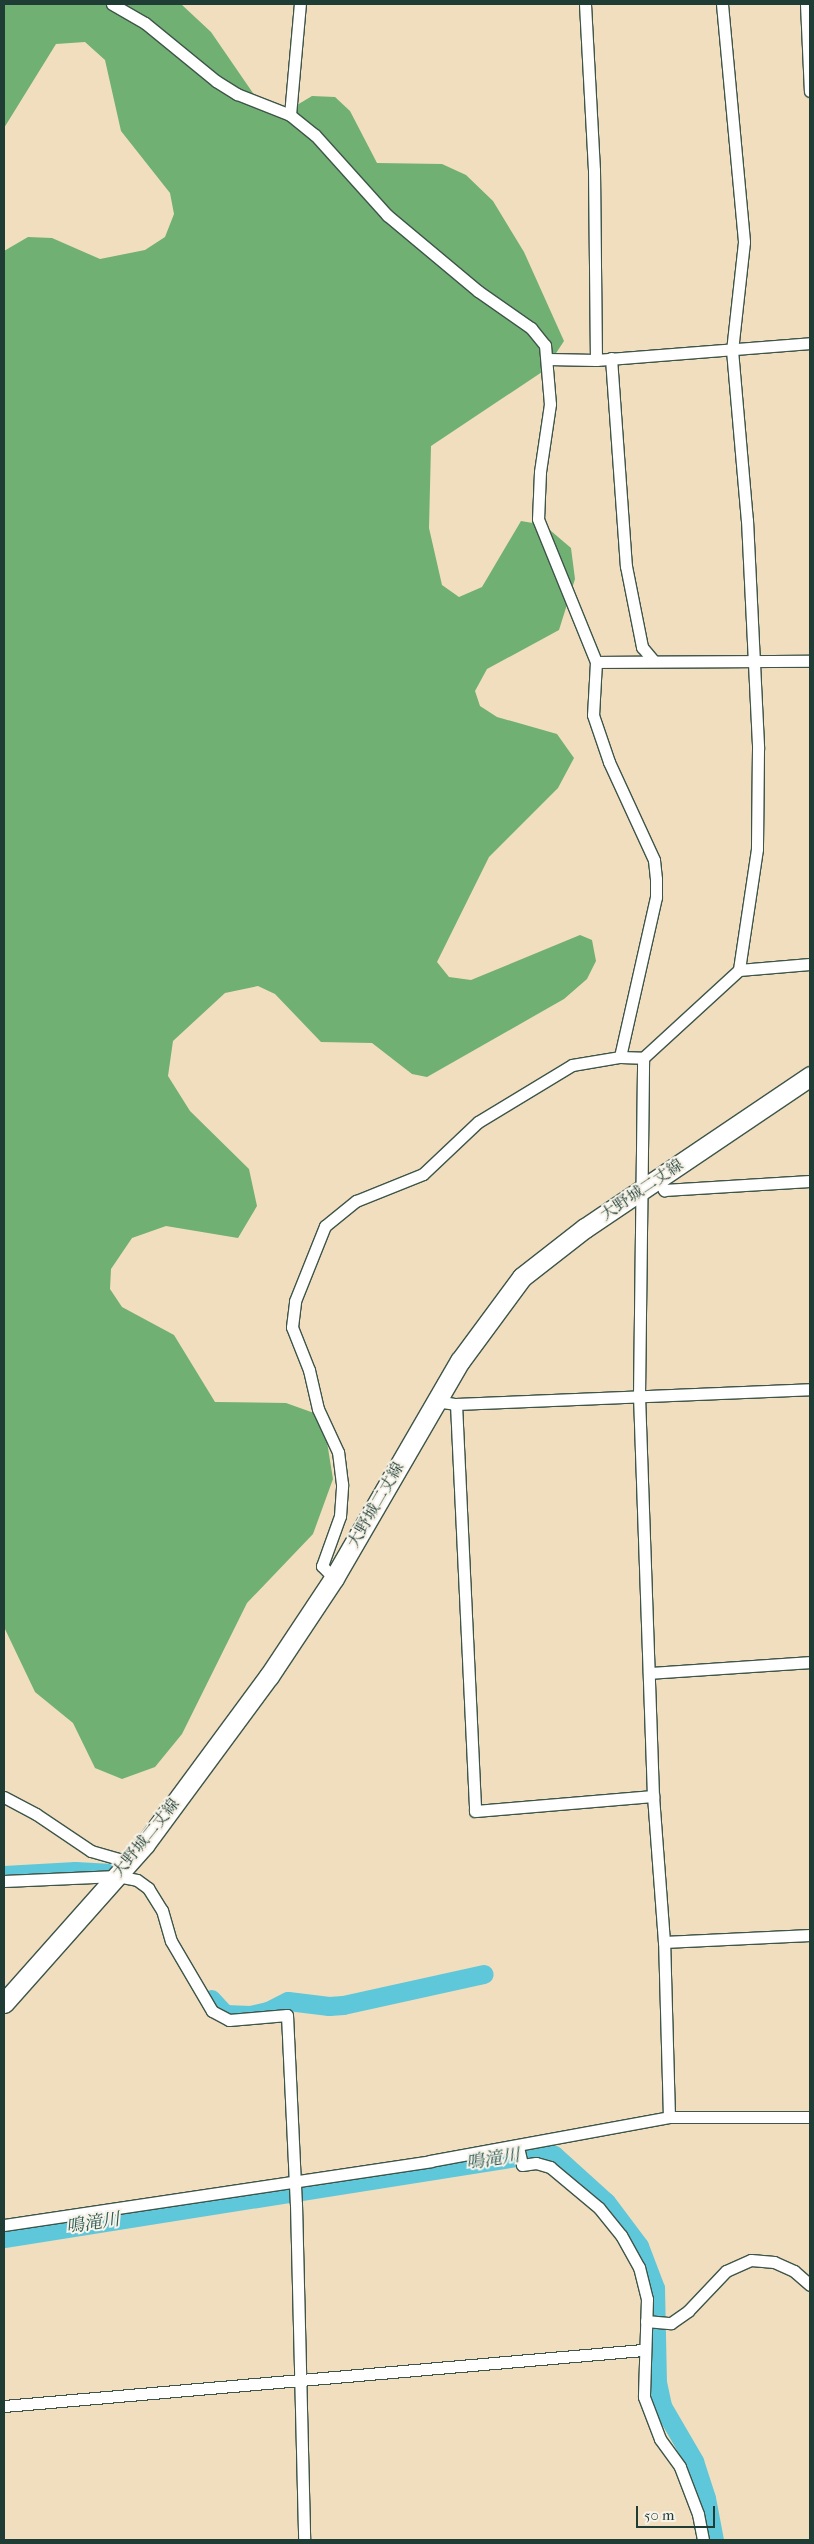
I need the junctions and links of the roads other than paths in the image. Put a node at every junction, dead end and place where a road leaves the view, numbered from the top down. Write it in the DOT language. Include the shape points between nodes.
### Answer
graph roads {
  1 [pos="112,4"];
  2 [pos="300,4"];
  3 [pos="585,4"];
  4 [pos="722,4"];
  5 [pos="806,4"];
  6 [pos="810,91"];
  7 [pos="290,115"];
  8 [pos="810,343"];
  9 [pos="732,350"];
  10 [pos="612,358"];
  11 [pos="548,359"];
  12 [pos="596,360"];
  13 [pos="653,660"];
  14 [pos="810,661"];
  15 [pos="596,662"];
  16 [pos="754,663"];
  17 [pos="810,964"];
  18 [pos="739,970"];
  19 [pos="620,1057"];
  20 [pos="643,1058"];
  21 [pos="810,1076"];
  22 [pos="658,1179"];
  23 [pos="810,1181"];
  24 [pos="640,1191"];
  25 [pos="810,1389"];
  26 [pos="639,1396"];
  27 [pos="436,1401"];
  28 [pos="456,1404"];
  29 [pos="334,1578"];
  30 [pos="810,1662"];
  31 [pos="649,1673"];
  32 [pos="653,1796"];
  33 [pos="4,1797"];
  34 [pos="123,1869"];
  35 [pos="4,1882"];
  36 [pos="810,1935"];
  37 [pos="664,1942"];
  38 [pos="4,2003"];
  39 [pos="669,2117"];
  40 [pos="810,2117"];
  41 [pos="518,2146"];
  42 [pos="295,2182"];
  43 [pos="4,2225"];
  44 [pos="810,2284"];
  45 [pos="646,2322"];
  46 [pos="643,2350"];
  47 [pos="299,2382"];
  48 [pos="4,2406"];
  49 [pos="304,2540"];
  50 [pos="703,2540"];
  1 -- 7 [label="street" via="145,22 216,81 237,94"];
  2 -- 7 [label="street"];
  3 -- 12 [label="street" via="594,170"];
  4 -- 9 [label="street" via="744,242"];
  5 -- 6 [label="street"];
  7 -- 11 [label="street" via="315,135 386,215 458,275 530,328 545,345"];
  8 -- 9 [label="street"];
  9 -- 10 [label="street"];
  9 -- 16 [label="street" via="747,520"];
  10 -- 12 [label="street"];
  10 -- 13 [label="street" via="626,566 642,647"];
  11 -- 12 [label="street"];
  11 -- 15 [label="street" via="550,404 540,472 538,519"];
  13 -- 15 [label="street"];
  13 -- 16 [label="street"];
  14 -- 16 [label="street"];
  15 -- 19 [label="street" via="593,715 609,762 654,860 656,879 651,923"];
  16 -- 18 [label="street" via="758,749 757,849"];
  17 -- 18 [label="street"];
  18 -- 20 [label="street"];
  19 -- 20 [label="street"];
  19 -- 29 [label="street" via="572,1065 478,1122 423,1174 356,1201 325,1226 295,1301 292,1327 309,1370 318,1409 338,1452 342,1484 340,1516 322,1566"];
  20 -- 24 [label="street"];
  21 -- 22 [label="main road, 大野城二丈線"];
  22 -- 23 [label="street" via="664,1190"];
  22 -- 24 [label="main road, 大野城二丈線"];
  24 -- 26 [label="street"];
  24 -- 27 [label="main road, 大野城二丈線" via="522,1277 487,1320"];
  25 -- 26 [label="street"];
  26 -- 28 [label="street"];
  26 -- 31 [label="street"];
  27 -- 28 [label="street"];
  27 -- 29 [label="main road, 大野城二丈線"];
  28 -- 32 [label="street" via="475,1811"];
  29 -- 34 [label="main road, 大野城二丈線" via="269,1676"];
  30 -- 31 [label="street"];
  31 -- 32 [label="street"];
  32 -- 37 [label="street"];
  33 -- 34 [label="street"];
  34 -- 35 [label="street"];
  34 -- 38 [label="main road, 大野城二丈線"];
  34 -- 42 [label="street" via="148,1888 162,1910 171,1941 212,2011 229,2020 287,2014"];
  36 -- 37 [label="street"];
  37 -- 39 [label="street"];
  39 -- 40 [label="street"];
  39 -- 41 [label="street"];
  41 -- 42 [label="street"];
  41 -- 45 [label="street" via="522,2165 536,2163 550,2167 599,2208 621,2235 646,2285"];
  42 -- 43 [label="street"];
  42 -- 47 [label="street"];
  44 -- 45 [label="street" via="794,2271 774,2262 751,2260 726,2271 688,2311 671,2323"];
  45 -- 46 [label="street"];
  46 -- 47 [label="street"];
  46 -- 50 [label="street" via="644,2397 660,2439 680,2467 698,2514"];
  47 -- 48 [label="street"];
  47 -- 49 [label="street"];
}
